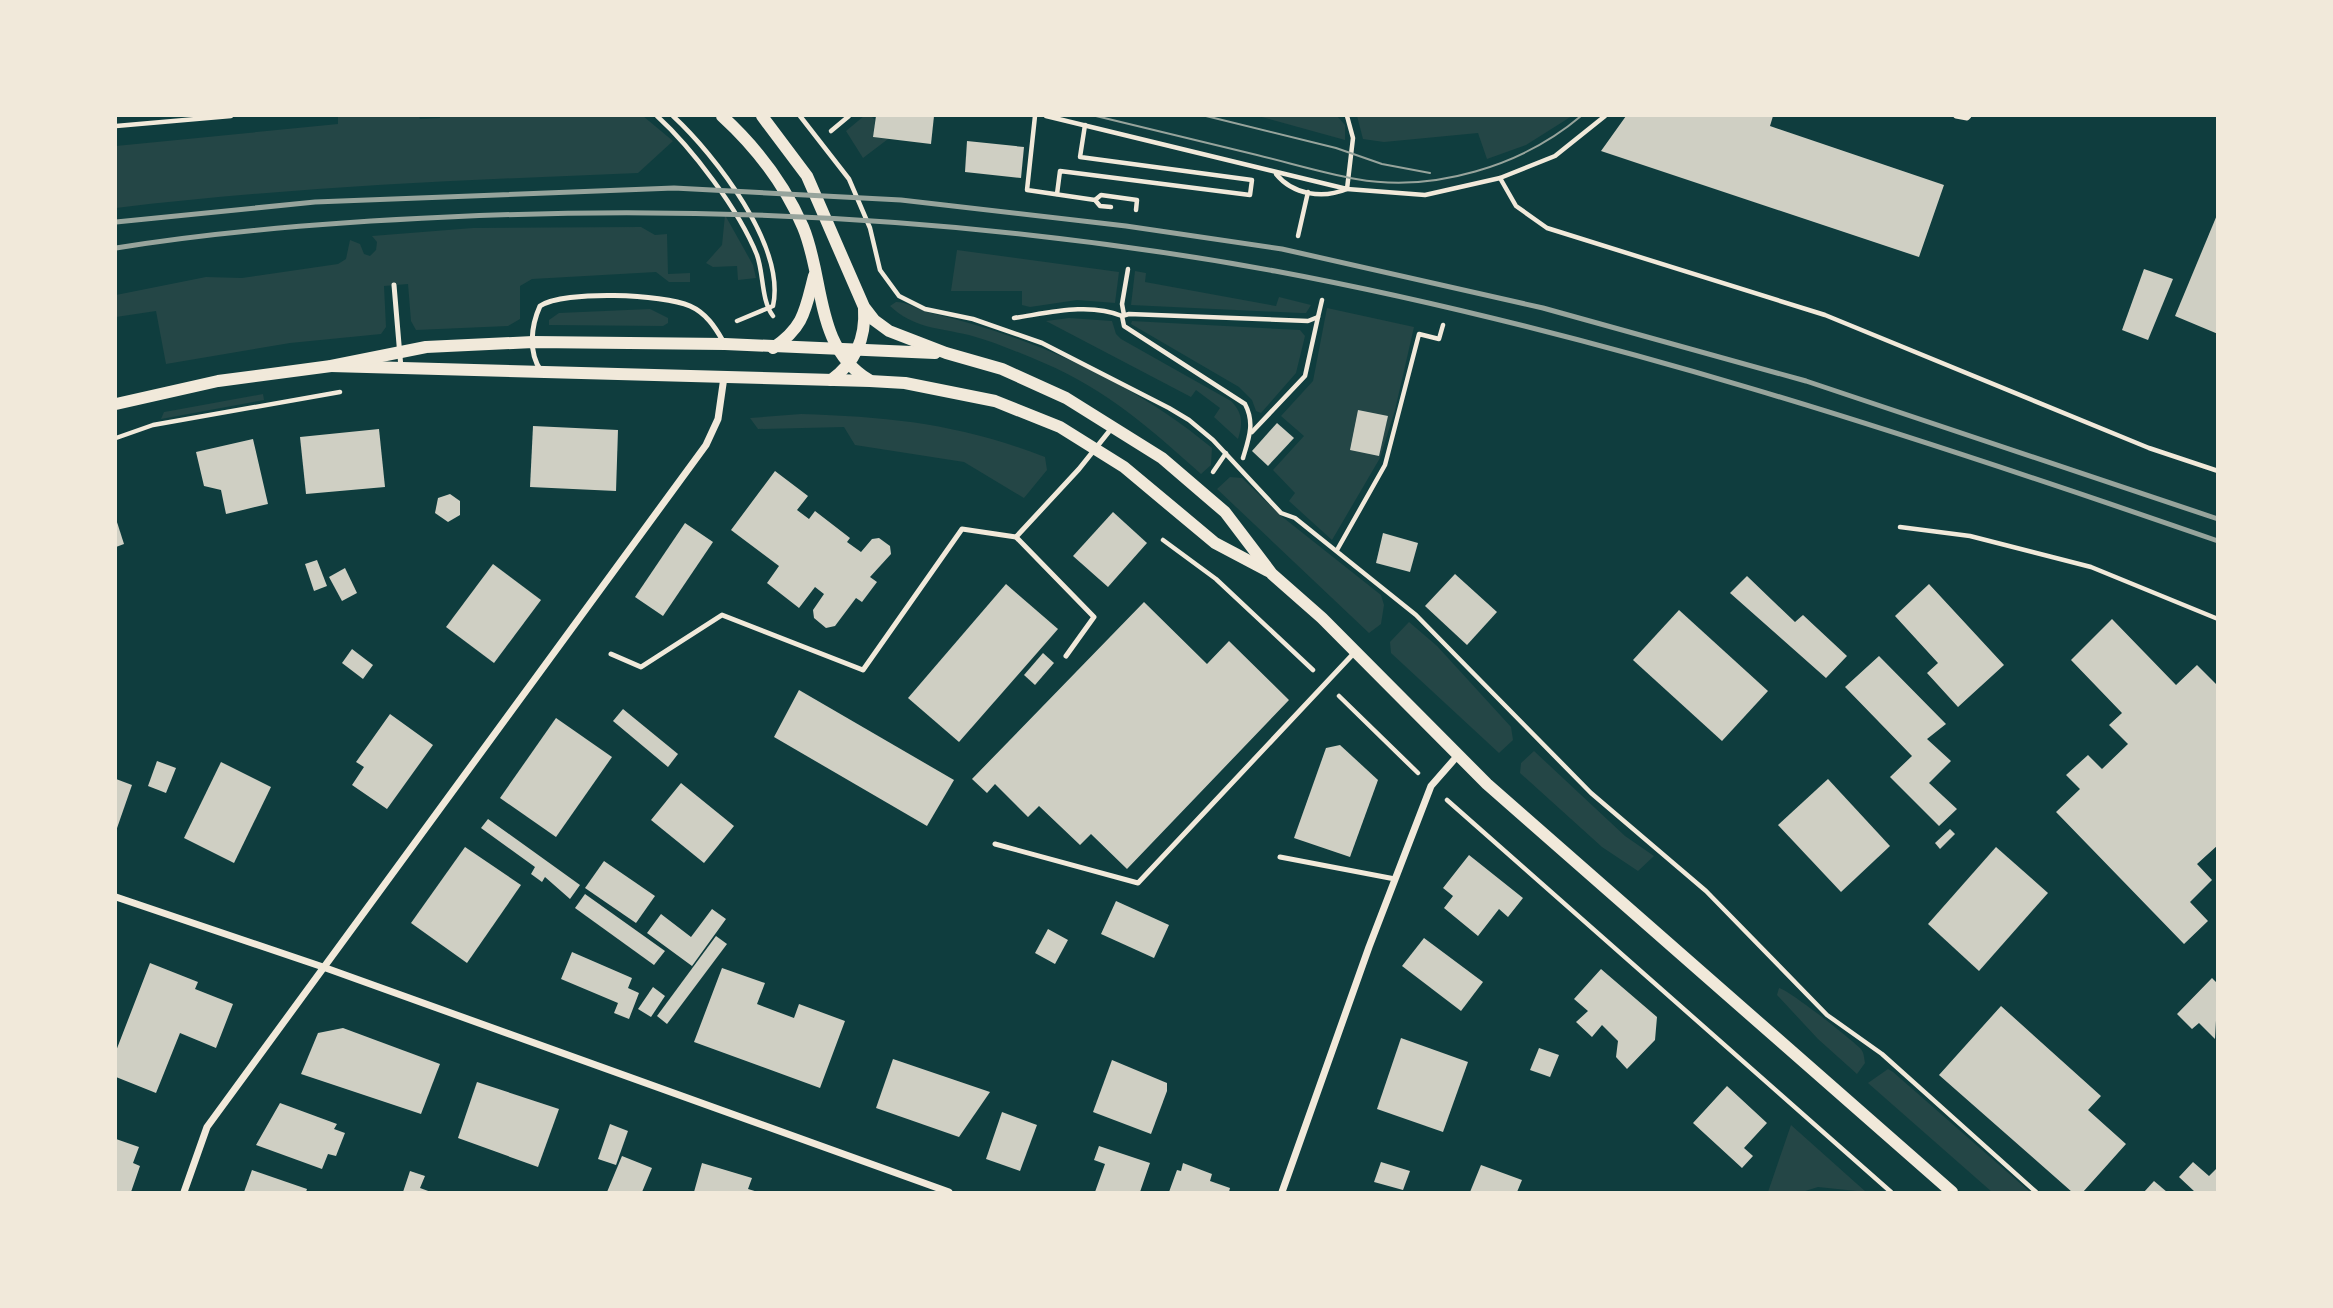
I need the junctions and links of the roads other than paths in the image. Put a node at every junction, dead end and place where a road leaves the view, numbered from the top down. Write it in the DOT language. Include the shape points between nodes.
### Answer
graph roads {
  1 [pos="722,116"];
  2 [pos="762,116"];
  3 [pos="1956,116"];
  4 [pos="1969,116"];
  5 [pos="814,273"];
  6 [pos="394,285"];
  7 [pos="864,307"];
  8 [pos="533,342"];
  9 [pos="725,344"];
  10 [pos="772,348"];
  11 [pos="838,349"];
  12 [pos="858,349"];
  13 [pos="400,352"];
  14 [pos="946,354"];
  15 [pos="848,364"];
  16 [pos="331,366"];
  17 [pos="401,368"];
  18 [pos="541,371"];
  19 [pos="724,377"];
  20 [pos="831,380"];
  21 [pos="870,381"];
  22 [pos="116,404"];
  23 [pos="1113,426"];
  24 [pos="1097,447"];
  25 [pos="1016,537"];
  26 [pos="1272,574"];
  27 [pos="1354,652"];
  28 [pos="611,654"];
  29 [pos="1066,656"];
  30 [pos="1459,753"];
  31 [pos="995,844"];
  32 [pos="1280,857"];
  33 [pos="1395,879"];
  34 [pos="116,897"];
  35 [pos="323,967"];
  36 [pos="184,1192"];
  37 [pos="949,1192"];
  38 [pos="1282,1192"];
  39 [pos="1952,1192"];
  1 -- 5 [label="street" via="759,152 790,201 804,230"];
  2 -- 7 [label="street" via="807,176"];
  3 -- 4 [label="lane"];
  5 -- 10 [label="street" via="801,323"];
  5 -- 11 [label="street"];
  6 -- 13 [label="lane"];
  7 -- 12 [label="street"];
  7 -- 14 [label="street" via="889,331"];
  8 -- 9 [label="street"];
  8 -- 9 [label="lane" via="536,316 548,301 651,295 691,306 709,320"];
  8 -- 13 [label="street"];
  8 -- 18 [label="lane"];
  9 -- 10 [label="street"];
  10 -- 11 [label="street"];
  11 -- 12 [label="street"];
  11 -- 15 [label="street"];
  12 -- 14 [label="street"];
  12 -- 15 [label="street"];
  13 -- 16 [label="street"];
  13 -- 17 [label="lane"];
  14 -- 23 [label="street" via="1030,380"];
  15 -- 20 [label="street"];
  15 -- 21 [label="street"];
  16 -- 17 [label="street"];
  16 -- 22 [label="street" via="218,382"];
  17 -- 18 [label="street"];
  18 -- 19 [label="street"];
  19 -- 20 [label="street"];
  19 -- 35 [label="street" via="718,419 706,445"];
  20 -- 21 [label="street"];
  21 -- 24 [label="street" via="905,383 995,401"];
  23 -- 24 [label="lane"];
  23 -- 26 [label="street" via="1205,494"];
  24 -- 25 [label="lane"];
  24 -- 26 [label="street" via="1215,543"];
  25 -- 28 [label="lane" via="962,529 863,670 722,615 641,667"];
  25 -- 29 [label="lane" via="1094,617"];
  26 -- 27 [label="street"];
  27 -- 30 [label="street"];
  27 -- 31 [label="lane" via="1138,883"];
  30 -- 33 [label="street" via="1431,786"];
  30 -- 39 [label="street" via="1498,794"];
  32 -- 33 [label="lane"];
  33 -- 38 [label="street"];
  34 -- 35 [label="street"];
  35 -- 36 [label="street" via="207,1127"];
  35 -- 37 [label="street"];
}
